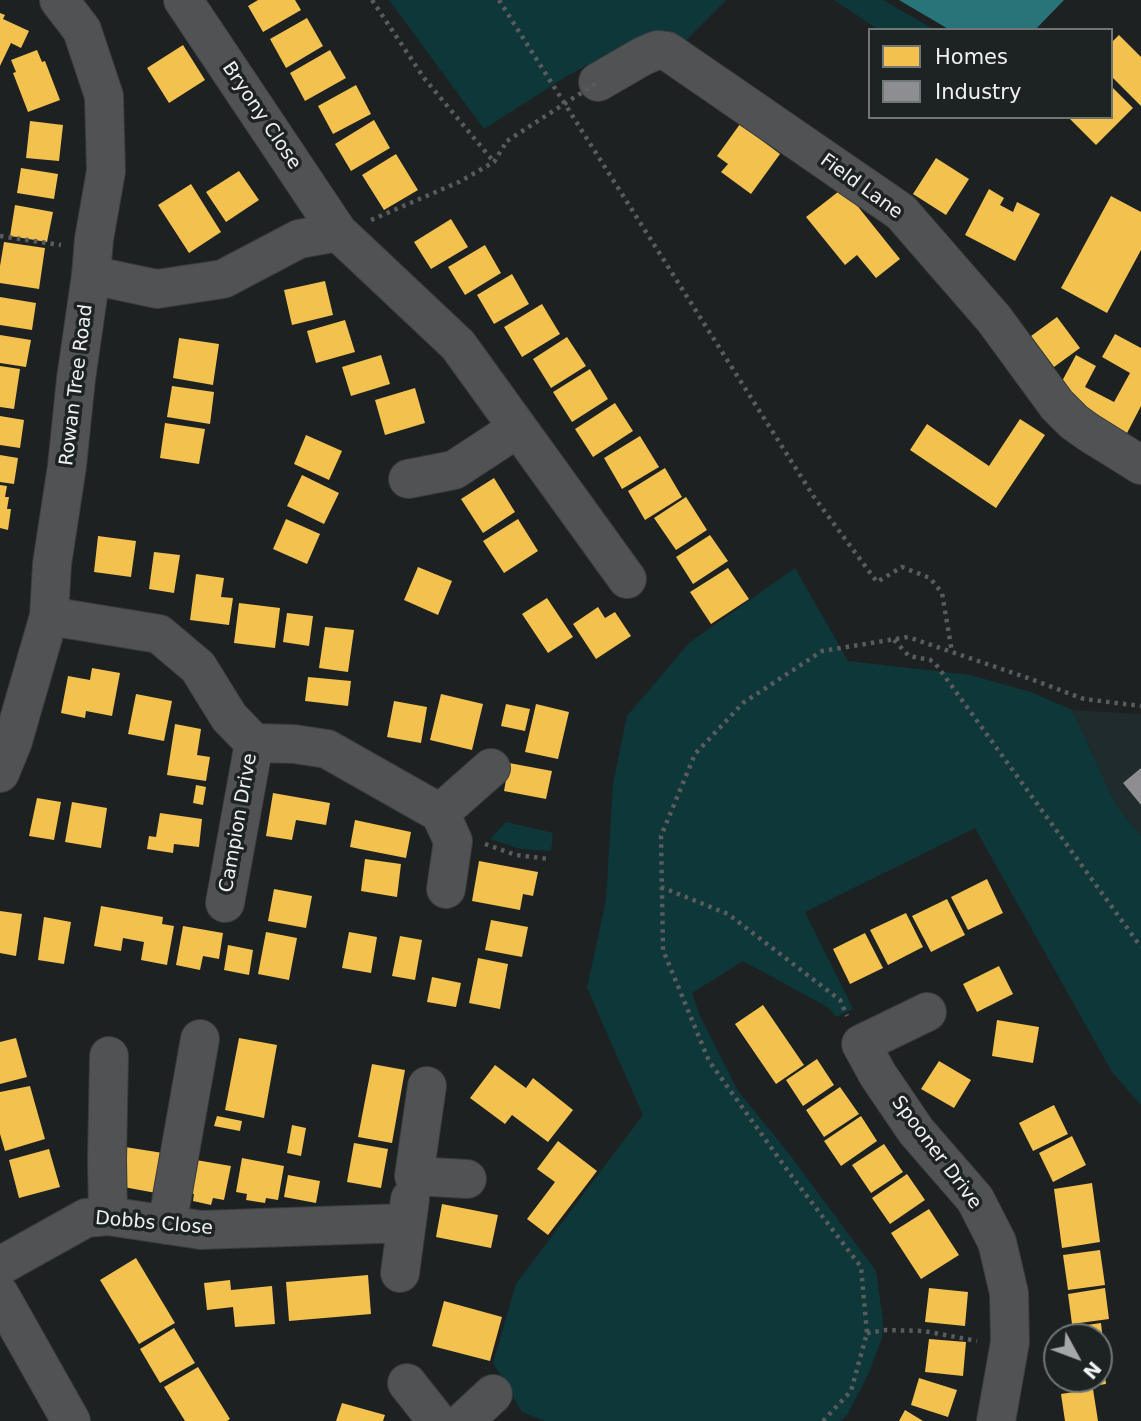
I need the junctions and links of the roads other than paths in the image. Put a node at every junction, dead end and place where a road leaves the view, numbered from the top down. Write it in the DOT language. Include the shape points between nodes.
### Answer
graph roads {
  1 [pos="60,0"];
  2 [pos="183,0"];
  3 [pos="598,82"];
  4 [pos="338,232"];
  5 [pos="92,263"];
  6 [pos="518,428"];
  7 [pos="1141,465"];
  8 [pos="408,479"];
  9 [pos="627,579"];
  10 [pos="49,616"];
  11 [pos="254,743"];
  12 [pos="4,751"];
  13 [pos="491,768"];
  14 [pos="446,827"];
  15 [pos="446,889"];
  16 [pos="225,902"];
  17 [pos="927,1012"];
  18 [pos="200,1038"];
  19 [pos="109,1056"];
  20 [pos="428,1086"];
  21 [pos="414,1176"];
  22 [pos="467,1179"];
  23 [pos="108,1216"];
  24 [pos="405,1223"];
  25 [pos="167,1225"];
  26 [pos="0,1266"];
  27 [pos="400,1273"];
  28 [pos="0,1295"];
  29 [pos="407,1383"];
  30 [pos="493,1394"];
  31 [pos="71,1421"];
  32 [pos="437,1421"];
  33 [pos="464,1421"];
  34 [pos="996,1421"];
  1 -- 5 [label="street, Rowan Tree Road" via="82,30 104,96 106,171"];
  2 -- 4 [label="street, Bryony Close"];
  3 -- 7 [label="street, Field Lane" via="643,56 667,51 901,212 994,319 1057,405 1081,427"];
  4 -- 5 [label="street" via="299,239 223,279 157,289"];
  4 -- 6 [label="street, Bryony Close" via="458,345"];
  5 -- 10 [label="street, Rowan Tree Road"];
  6 -- 8 [label="street" via="454,470"];
  6 -- 9 [label="street, Bryony Close"];
  10 -- 11 [label="street, Campion Drive" via="159,634 198,667 229,717"];
  10 -- 12 [label="street, Rowan Tree Road"];
  11 -- 14 [label="street, Campion Drive" via="327,749"];
  11 -- 16 [label="street, Campion Drive"];
  13 -- 14 [label="street"];
  14 -- 15 [label="street"];
  17 -- 34 [label="street, Spooner Drive" via="861,1044 916,1131 975,1199 997,1242 1009,1293 1010,1342"];
  18 -- 25 [label="street"];
  19 -- 23 [label="street"];
  20 -- 21 [label="street"];
  21 -- 22 [label="street"];
  21 -- 24 [label="street"];
  23 -- 25 [label="street, Dobbs Close"];
  23 -- 26 [label="street, Dobbs Close" via="86,1218"];
  24 -- 25 [label="street, Dobbs Close" via="201,1230"];
  24 -- 27 [label="street"];
  28 -- 31 [label="street"];
  29 -- 32 [label="street"];
  30 -- 33 [label="street"];
}
